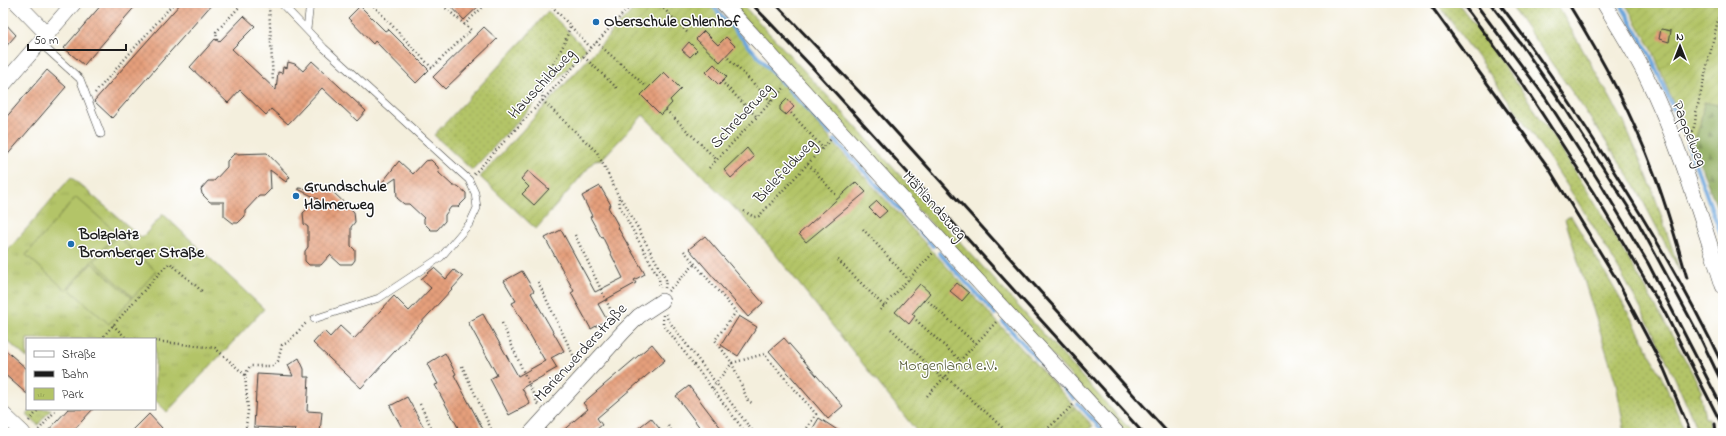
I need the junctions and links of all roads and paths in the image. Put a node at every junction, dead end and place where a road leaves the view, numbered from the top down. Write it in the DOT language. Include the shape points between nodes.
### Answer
graph roads {
  1 [pos="17,3"];
  2 [pos="74,3"];
  3 [pos="174,3"];
  4 [pos="243,3"];
  5 [pos="271,3"];
  6 [pos="281,3"];
  7 [pos="310,3"];
  8 [pos="371,3"];
  9 [pos="440,3"];
  10 [pos="487,3"];
  11 [pos="549,3"];
  12 [pos="633,3"];
  13 [pos="658,3"];
  14 [pos="723,3"];
  15 [pos="1604,3"];
  16 [pos="1722,3"];
  17 [pos="464,25"];
  18 [pos="570,27"];
  19 [pos="307,29"];
  20 [pos="688,33"];
  21 [pos="44,38"];
  22 [pos="217,40"];
  23 [pos="596,42"];
  24 [pos="591,48"];
  25 [pos="584,57"];
  26 [pos="728,58"];
  27 [pos="793,79"];
  28 [pos="273,82"];
  29 [pos="3,84"];
  30 [pos="724,84"];
  31 [pos="647,87"];
  32 [pos="617,88"];
  33 [pos="88,100"];
  34 [pos="543,101"];
  35 [pos="772,102"];
  36 [pos="666,110"];
  37 [pos="791,113"];
  38 [pos="757,117"];
  39 [pos="840,130"];
  40 [pos="101,134"];
  41 [pos="1676,145"];
  42 [pos="823,148"];
  43 [pos="717,160"];
  44 [pos="808,164"];
  45 [pos="709,168"];
  46 [pos="469,180"];
  47 [pos="836,195"];
  48 [pos="619,197"];
  49 [pos="744,211"];
  50 [pos="863,229"];
  51 [pos="575,235"];
  52 [pos="943,243"];
  53 [pos="684,251"];
  54 [pos="838,260"];
  55 [pos="695,264"];
  56 [pos="909,280"];
  57 [pos="538,282"];
  58 [pos="1723,286"];
  59 [pos="204,293"];
  60 [pos="662,301"];
  61 [pos="928,301"];
  62 [pos="884,306"];
  63 [pos="880,310"];
  64 [pos="1006,312"];
  65 [pos="314,319"];
  66 [pos="916,320"];
  67 [pos="502,323"];
  68 [pos="113,325"];
  69 [pos="891,329"];
  70 [pos="624,331"];
  71 [pos="102,338"];
  72 [pos="126,338"];
  73 [pos="156,341"];
  74 [pos="976,344"];
  75 [pos="960,360"];
  76 [pos="732,362"];
  77 [pos="462,366"];
  78 [pos="585,373"];
  79 [pos="244,375"];
  80 [pos="944,378"];
  81 [pos="716,383"];
  82 [pos="712,388"];
  83 [pos="927,396"];
  84 [pos="1083,396"];
  85 [pos="420,404"];
  86 [pos="754,404"];
  87 [pos="56,410"];
  88 [pos="3,414"];
  89 [pos="547,416"];
  90 [pos="668,426"];
  91 [pos="24,433"];
  92 [pos="36,433"];
  93 [pos="250,433"];
  94 [pos="434,433"];
  95 [pos="492,433"];
  96 [pos="531,433"];
  97 [pos="673,433"];
  98 [pos="746,433"];
  99 [pos="754,433"];
  100 [pos="804,433"];
  101 [pos="1008,433"];
  102 [pos="1043,433"];
  103 [pos="1118,433"];
  1 -- 21 [label="street"];
  2 -- 21 [label="street"];
  3 -- 33 [label="path"];
  4 -- 22 [label="path" via="216,32"];
  5 -- 28 [label="path" via="269,6"];
  6 -- 19 [label="lane"];
  7 -- 19 [label="lane"];
  8 -- 17 [label="path" via="432,68 471,30"];
  9 -- 17 [label="path"];
  10 -- 17 [label="path"];
  11 -- 18 [label="path"];
  12 -- 23 [label="path, Hauschildweg"];
  13 -- 20 [label="path"];
  14 -- 27 [label="street, Mählandsweg"];
  15 -- 41 [label="street, Pappelweg" via="1645,74"];
  16 -- 41 [label="path" via="1693,130"];
  18 -- 24 [label="path"];
  18 -- 34 [label="path" via="541,87"];
  19 -- 46 [label="lane" via="324,48"];
  21 -- 29 [label="street"];
  21 -- 33 [label="lane" via="80,79"];
  23 -- 24 [label="path, Hauschildweg"];
  23 -- 31 [label="path"];
  24 -- 25 [label="path, Hauschildweg"];
  25 -- 32 [label="path"];
  25 -- 34 [label="path, Hauschildweg"];
  26 -- 35 [label="path"];
  27 -- 35 [label="path, Schreberweg"];
  27 -- 39 [label="street, Mählandsweg"];
  30 -- 38 [label="path"];
  33 -- 40 [label="lane"];
  34 -- 46 [label="path, Hauschildweg"];
  34 -- 48 [label="path" via="596,152"];
  35 -- 38 [label="path, Schreberweg"];
  36 -- 43 [label="path"];
  37 -- 42 [label="path"];
  38 -- 43 [label="path, Schreberweg"];
  39 -- 42 [label="path, Bielefeldweg"];
  39 -- 52 [label="street, Mählandsweg"];
  41 -- 58 [label="street, Pappelweg"];
  42 -- 44 [label="path, Bielefeldweg"];
  43 -- 45 [label="path, Schreberweg"];
  44 -- 47 [label="path"];
  44 -- 49 [label="path, Bielefeldweg" via="759,216 754,217"];
  46 -- 65 [label="lane" via="475,193 476,208 470,223 441,257 379,298"];
  48 -- 60 [label="path" via="620,206 659,278"];
  48 -- 60 [label="path" via="666,280"];
  50 -- 56 [label="path"];
  51 -- 70 [label="path" via="615,321"];
  52 -- 56 [label="path"];
  52 -- 64 [label="street, Mählandsweg"];
  53 -- 55 [label="path"];
  54 -- 62 [label="path"];
  55 -- 60 [label="path" via="672,286"];
  55 -- 76 [label="path" via="736,312 715,340"];
  56 -- 62 [label="path"];
  57 -- 78 [label="path" via="577,362"];
  59 -- 68 [label="path" via="170,263"];
  60 -- 70 [label="street, Marienwerderstraße" via="639,316"];
  60 -- 81 [label="path" via="668,320"];
  60 -- 82 [label="path" via="663,324"];
  61 -- 74 [label="path"];
  62 -- 63 [label="path"];
  64 -- 74 [label="path"];
  64 -- 84 [label="street, Mählandsweg"];
  65 -- 79 [label="path" via="307,322 282,345 278,361 273,366 250,366"];
  66 -- 75 [label="path"];
  67 -- 89 [label="path" via="537,403"];
  68 -- 71 [label="path"];
  68 -- 72 [label="path"];
  69 -- 80 [label="path"];
  70 -- 78 [label="street, Marienwerderstraße"];
  73 -- 79 [label="path" via="215,348"];
  74 -- 75 [label="path"];
  75 -- 80 [label="path"];
  76 -- 81 [label="path"];
  76 -- 86 [label="path" via="748,401"];
  76 -- 100 [label="path" via="764,354 816,414"];
  77 -- 95 [label="path"];
  78 -- 89 [label="street, Marienwerderstraße"];
  79 -- 93 [label="path" via="248,411 246,426"];
  80 -- 83 [label="path"];
  80 -- 101 [label="path" via="991,415"];
  81 -- 82 [label="path"];
  81 -- 99 [label="path"];
  82 -- 98 [label="path"];
  84 -- 102 [label="path"];
  84 -- 103 [label="street, Mählandsweg"];
  85 -- 94 [label="path"];
  87 -- 92 [label="path"];
  88 -- 91 [label="street"];
  89 -- 96 [label="street, Marienwerderstraße"];
  90 -- 97 [label="path"];
}
